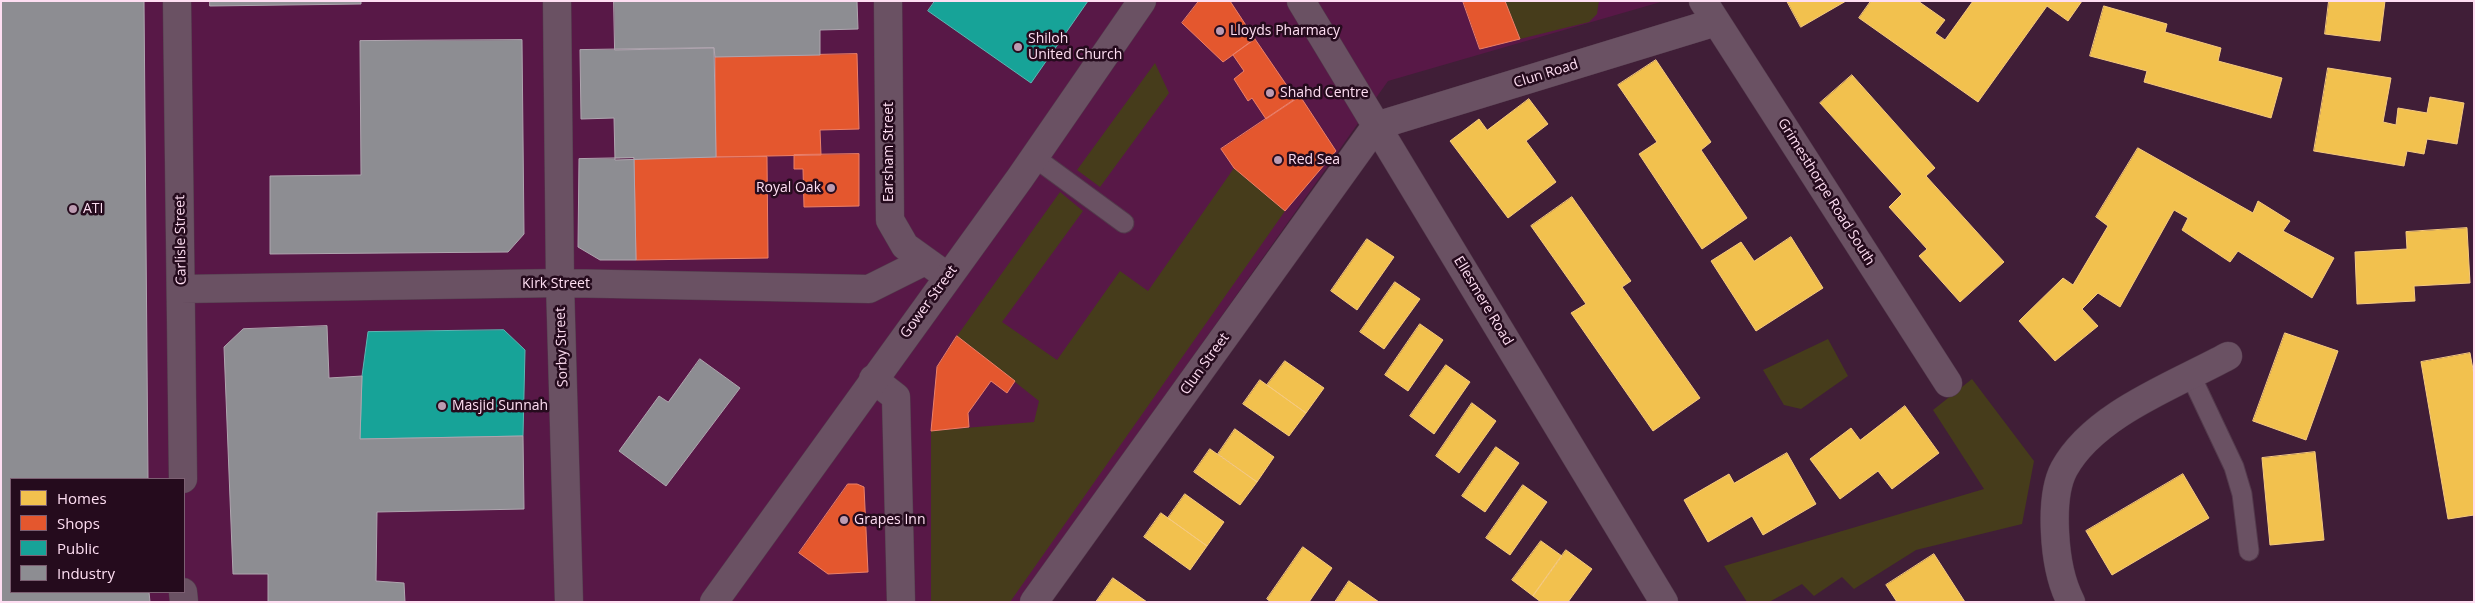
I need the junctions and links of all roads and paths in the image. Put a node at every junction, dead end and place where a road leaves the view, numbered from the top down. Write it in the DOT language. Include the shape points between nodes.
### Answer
graph roads {
  1 [pos="177,1"];
  2 [pos="557,1"];
  3 [pos="888,1"];
  4 [pos="1142,1"];
  5 [pos="1301,1"];
  6 [pos="1710,11"];
  7 [pos="1376,126"];
  8 [pos="1034,157"];
  9 [pos="1124,223"];
  10 [pos="925,261"];
  11 [pos="948,276"];
  12 [pos="560,283"];
  13 [pos="181,289"];
  14 [pos="2228,356"];
  15 [pos="2191,376"];
  16 [pos="873,379"];
  17 [pos="1948,383"];
  18 [pos="183,478"];
  19 [pos="2248,551"];
  20 [pos="1660,600"];
  21 [pos="568,602"];
  22 [pos="714,602"];
  23 [pos="902,602"];
  24 [pos="1034,602"];
  25 [pos="2071,602"];
  1 -- 13 [label="street, Carlisle Street"];
  2 -- 12 [label="street, Sorby Street"];
  3 -- 10 [label="street, Earsham Street" via="890,220 905,246"];
  4 -- 8 [label="street, Gower Street"];
  5 -- 7 [label="street, Ellesmere Road"];
  6 -- 7 [label="street, Clun Road"];
  6 -- 17 [label="street, Grimesthorpe Road South"];
  7 -- 20 [label="street, Ellesmere Road"];
  7 -- 24 [label="street, Clun Street"];
  8 -- 9 [label="lane"];
  8 -- 11 [label="street, Gower Street"];
  10 -- 11 [label="street, Earsham Street"];
  10 -- 12 [label="street, Kirk Street" via="870,289"];
  11 -- 16 [label="street, Gower Street"];
  12 -- 13 [label="street, Kirk Street"];
  12 -- 21 [label="street, Sorby Street"];
  13 -- 18 [label="street, Carlisle Street"];
  14 -- 15 [label="street"];
  15 -- 19 [label="lane" via="2234,467 2242,494"];
  15 -- 25 [label="street" via="2116,415 2082,443 2064,470 2054,511 2056,553"];
  16 -- 22 [label="street, Gower Street"];
  16 -- 23 [label="street" via="896,397"];
}
